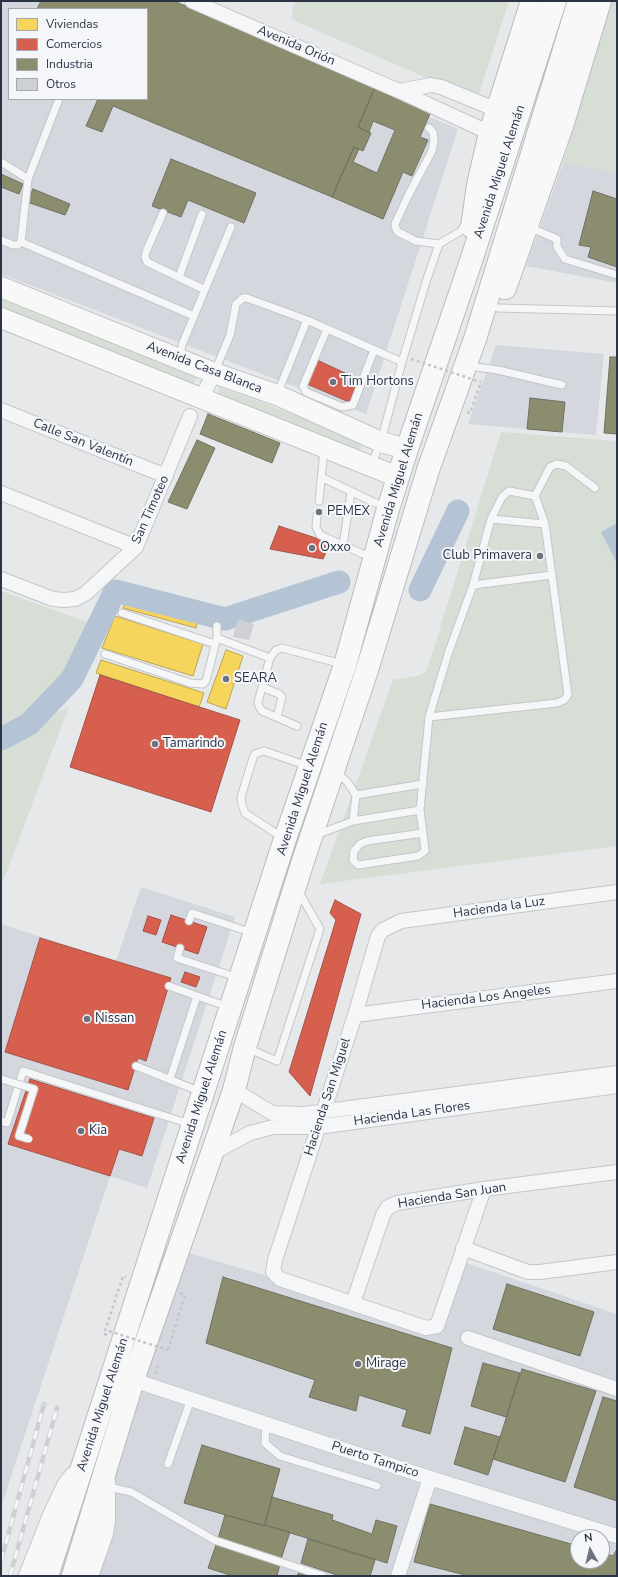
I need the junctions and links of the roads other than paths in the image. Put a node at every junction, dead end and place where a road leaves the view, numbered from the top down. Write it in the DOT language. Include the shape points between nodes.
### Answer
graph roads {
  1 [pos="192,1"];
  2 [pos="532,1"];
  3 [pos="555,1"];
  4 [pos="579,1"];
  5 [pos="600,1"];
  6 [pos="399,91"];
  7 [pos="59,100"];
  8 [pos="497,110"];
  9 [pos="429,128"];
  10 [pos="490,133"];
  11 [pos="1,162"];
  12 [pos="28,180"];
  13 [pos="163,213"];
  14 [pos="473,213"];
  15 [pos="202,214"];
  16 [pos="231,227"];
  17 [pos="527,227"];
  18 [pos="1,240"];
  19 [pos="21,242"];
  20 [pos="439,244"];
  21 [pos="471,261"];
  22 [pos="617,275"];
  23 [pos="179,278"];
  24 [pos="1,287"];
  25 [pos="203,289"];
  26 [pos="498,308"];
  27 [pos="617,311"];
  28 [pos="194,316"];
  29 [pos="1,318"];
  30 [pos="307,320"];
  31 [pos="327,328"];
  32 [pos="475,339"];
  33 [pos="374,350"];
  34 [pos="180,359"];
  35 [pos="402,362"];
  36 [pos="466,365"];
  37 [pos="214,373"];
  38 [pos="562,385"];
  39 [pos="277,395"];
  40 [pos="202,397"];
  41 [pos="1,410"];
  42 [pos="190,416"];
  43 [pos="381,442"];
  44 [pos="325,447"];
  45 [pos="407,449"];
  46 [pos="371,466"];
  47 [pos="166,476"];
  48 [pos="398,477"];
  49 [pos="321,478"];
  50 [pos="596,488"];
  51 [pos="351,492"];
  52 [pos="1,493"];
  53 [pos="535,496"];
  54 [pos="319,501"];
  55 [pos="388,509"];
  56 [pos="318,515"];
  57 [pos="491,519"];
  58 [pos="545,524"];
  59 [pos="343,545"];
  60 [pos="136,547"];
  61 [pos="375,559"];
  62 [pos="552,575"];
  63 [pos="1,579"];
  64 [pos="473,585"];
  65 [pos="122,613"];
  66 [pos="217,626"];
  67 [pos="216,641"];
  68 [pos="105,654"];
  69 [pos="270,658"];
  70 [pos="345,665"];
  71 [pos="262,688"];
  72 [pos="277,717"];
  73 [pos="429,717"];
  74 [pos="297,726"];
  75 [pos="310,766"];
  76 [pos="334,769"];
  77 [pos="423,784"];
  78 [pos="356,795"];
  79 [pos="420,810"];
  80 [pos="353,821"];
  81 [pos="423,832"];
  82 [pos="312,836"];
  83 [pos="285,839"];
  84 [pos="295,886"];
  85 [pos="617,892"];
  86 [pos="189,921"];
  87 [pos="383,930"];
  88 [pos="255,933"];
  89 [pos="180,948"];
  90 [pos="240,978"];
  91 [pos="617,981"];
  92 [pos="168,986"];
  93 [pos="197,996"];
  94 [pos="231,1007"];
  95 [pos="354,1015"];
  96 [pos="246,1047"];
  97 [pos="136,1066"];
  98 [pos="617,1074"];
  99 [pos="1,1079"];
  100 [pos="170,1079"];
  101 [pos="617,1086"];
  102 [pos="234,1090"];
  103 [pos="204,1093"];
  104 [pos="323,1112"];
  105 [pos="1,1121"];
  106 [pos="194,1125"];
  107 [pos="318,1127"];
  108 [pos="29,1139"];
  109 [pos="212,1153"];
  110 [pos="617,1172"];
  111 [pos="484,1190"];
  112 [pos="464,1248"];
  113 [pos="617,1262"];
  114 [pos="353,1303"];
  115 [pos="468,1338"];
  116 [pos="143,1383"];
  117 [pos="617,1389"];
  118 [pos="191,1399"];
  119 [pos="266,1424"];
  120 [pos="168,1464"];
  121 [pos="82,1466"];
  122 [pos="430,1478"];
  123 [pos="105,1479"];
  124 [pos="377,1486"];
  125 [pos="617,1536"];
  126 [pos="30,1576"];
  127 [pos="47,1576"];
  128 [pos="86,1576"];
  129 [pos="323,1576"];
  130 [pos="398,1576"];
  1 -- 6 [label="street, Avenida Orión"];
  2 -- 8 [label="highway"];
  3 -- 21 [label="highway, Avenida Miguel Alemán"];
  4 -- 32 [label="highway, Avenida Miguel Alemán"];
  5 -- 17 [label="highway" via="562,126"];
  6 -- 8 [label="street" via="431,85"];
  6 -- 10 [label="street, Avenida Orión"];
  7 -- 12 [label="lane"];
  8 -- 10 [label="highway"];
  9 -- 20 [label="lane" via="433,132 432,151 395,224 398,232 416,241"];
  10 -- 14 [label="highway"];
  11 -- 12 [label="lane"];
  12 -- 19 [label="lane"];
  13 -- 23 [label="lane" via="145,257 147,262"];
  14 -- 20 [label="lane" via="461,231"];
  14 -- 21 [label="highway"];
  15 -- 23 [label="lane"];
  16 -- 25 [label="lane"];
  17 -- 22 [label="lane" via="556,239 557,247 565,259"];
  17 -- 26 [label="highway"];
  18 -- 19 [label="lane" via="13,245"];
  19 -- 28 [label="lane"];
  20 -- 35 [label="lane"];
  21 -- 45 [label="highway, Avenida Miguel Alemán"];
  23 -- 25 [label="lane"];
  24 -- 34 [label="street, Avenida Casa Blanca"];
  25 -- 28 [label="lane"];
  26 -- 27 [label="lane"];
  26 -- 32 [label="highway"];
  28 -- 34 [label="lane" via="182,345"];
  29 -- 40 [label="street, Avenida Casa Blanca"];
  30 -- 31 [label="lane"];
  30 -- 37 [label="lane" via="243,298 236,304 230,335"];
  30 -- 39 [label="lane"];
  31 -- 33 [label="lane"];
  31 -- 33 [label="lane" via="304,386 306,392 342,407 353,405"];
  32 -- 36 [label="highway, Avenida Miguel Alemán"];
  33 -- 35 [label="lane"];
  34 -- 37 [label="street, Avenida Casa Blanca"];
  35 -- 43 [label="lane"];
  36 -- 38 [label="lane"];
  36 -- 76 [label="highway, Avenida Miguel Alemán" via="428,470"];
  37 -- 39 [label="street, Avenida Casa Blanca"];
  37 -- 40 [label="street"];
  39 -- 43 [label="street, Avenida Casa Blanca"];
  40 -- 44 [label="street, Avenida Casa Blanca"];
  41 -- 47 [label="street, Calle San Valentín"];
  42 -- 47 [label="street, San Timoteo"];
  43 -- 45 [label="street, Avenida Casa Blanca"];
  43 -- 46 [label="lane"];
  44 -- 46 [label="street, Avenida Casa Blanca"];
  44 -- 49 [label="lane"];
  45 -- 48 [label="highway, Avenida Miguel Alemán"];
  46 -- 48 [label="street, Avenida Casa Blanca"];
  47 -- 60 [label="street, San Timoteo"];
  48 -- 55 [label="highway, Avenida Miguel Alemán"];
  49 -- 51 [label="lane"];
  49 -- 54 [label="lane"];
  50 -- 53 [label="lane" via="566,466 557,464 550,467"];
  51 -- 55 [label="lane"];
  51 -- 59 [label="lane"];
  52 -- 60 [label="street"];
  53 -- 57 [label="lane" via="509,491 502,497"];
  53 -- 58 [label="lane"];
  55 -- 61 [label="highway, Avenida Miguel Alemán"];
  56 -- 59 [label="lane" via="316,527 320,535"];
  57 -- 58 [label="lane"];
  57 -- 64 [label="lane"];
  58 -- 62 [label="lane"];
  59 -- 61 [label="lane"];
  60 -- 63 [label="street, San Timoteo" via="85,594 75,598 53,599"];
  61 -- 70 [label="highway, Avenida Miguel Alemán"];
  62 -- 64 [label="lane"];
  62 -- 73 [label="lane" via="568,695 564,700 557,703"];
  64 -- 73 [label="lane"];
  65 -- 67 [label="lane"];
  66 -- 67 [label="lane"];
  67 -- 68 [label="lane" via="206,681 199,685"];
  67 -- 69 [label="lane"];
  69 -- 70 [label="lane" via="276,650 282,648"];
  69 -- 71 [label="lane"];
  70 -- 75 [label="highway, Avenida Miguel Alemán"];
  71 -- 72 [label="lane" via="259,706 262,711"];
  71 -- 72 [label="lane" via="282,697"];
  72 -- 74 [label="lane"];
  73 -- 77 [label="lane"];
  75 -- 83 [label="highway, Avenida Miguel Alemán"];
  75 -- 83 [label="lane" via="264,751 255,754 253,758 241,797 245,813"];
  76 -- 78 [label="lane"];
  76 -- 82 [label="highway, Avenida Miguel Alemán"];
  77 -- 78 [label="lane"];
  77 -- 79 [label="lane"];
  78 -- 80 [label="lane"];
  79 -- 80 [label="lane"];
  79 -- 81 [label="lane"];
  80 -- 82 [label="lane"];
  81 -- 81 [label="lane" via="425,851 418,856 358,864 353,860 354,852 360,844 367,841"];
  82 -- 84 [label="highway, Avenida Miguel Alemán"];
  83 -- 88 [label="highway, Avenida Miguel Alemán"];
  84 -- 96 [label="highway, Avenida Miguel Alemán"];
  84 -- 96 [label="lane" via="320,929 277,1061"];
  85 -- 87 [label="street, Hacienda la Luz" via="401,921"];
  86 -- 88 [label="lane" via="192,913"];
  87 -- 95 [label="street, Hacienda San Miguel" via="378,936"];
  88 -- 90 [label="highway, Avenida Miguel Alemán"];
  89 -- 90 [label="lane" via="176,958"];
  90 -- 94 [label="highway, Avenida Miguel Alemán"];
  91 -- 95 [label="street, Hacienda Los Angeles"];
  92 -- 93 [label="lane"];
  93 -- 94 [label="lane"];
  93 -- 100 [label="lane"];
  94 -- 103 [label="highway, Avenida Miguel Alemán"];
  95 -- 104 [label="street, Hacienda San Miguel"];
  96 -- 102 [label="highway, Avenida Miguel Alemán"];
  97 -- 100 [label="lane"];
  98 -- 104 [label="street, Hacienda Las Flores"];
  99 -- 108 [label="lane, bridge" via="34,1089 19,1136"];
  100 -- 103 [label="lane"];
  101 -- 107 [label="street, Hacienda Las Flores"];
  102 -- 104 [label="street, Hacienda Las Flores" via="272,1113"];
  102 -- 109 [label="highway, Avenida Miguel Alemán"];
  103 -- 106 [label="highway, Avenida Miguel Alemán"];
  104 -- 107 [label="street, Hacienda San Miguel"];
  105 -- 106 [label="lane" via="7,1123 24,1072"];
  106 -- 121 [label="highway, Avenida Miguel Alemán"];
  107 -- 109 [label="street, Hacienda Las Flores" via="273,1128 250,1133"];
  107 -- 114 [label="street, Hacienda San Miguel" via="273,1272 280,1280"];
  109 -- 116 [label="highway, Avenida Miguel Alemán"];
  110 -- 111 [label="street, Hacienda San Juan"];
  111 -- 112 [label="street"];
  111 -- 114 [label="street, Hacienda San Juan" via="396,1203 388,1207"];
  112 -- 113 [label="street" via="528,1272"];
  112 -- 114 [label="street" via="440,1321 433,1328 426,1328"];
  115 -- 117 [label="street"];
  116 -- 118 [label="street, Puerto Tampico"];
  116 -- 123 [label="highway, Avenida Miguel Alemán"];
  118 -- 119 [label="street, Puerto Tampico"];
  118 -- 120 [label="lane"];
  119 -- 122 [label="street, Puerto Tampico"];
  119 -- 124 [label="lane" via="265,1443 280,1456"];
  121 -- 126 [label="street" via="67,1486 54,1513"];
  121 -- 127 [label="highway, Avenida Miguel Alemán"];
  122 -- 125 [label="street, Puerto Tampico"];
  122 -- 130 [label="street"];
  123 -- 128 [label="highway, Avenida Miguel Alemán"];
  123 -- 129 [label="lane" via="214,1540"];
}
